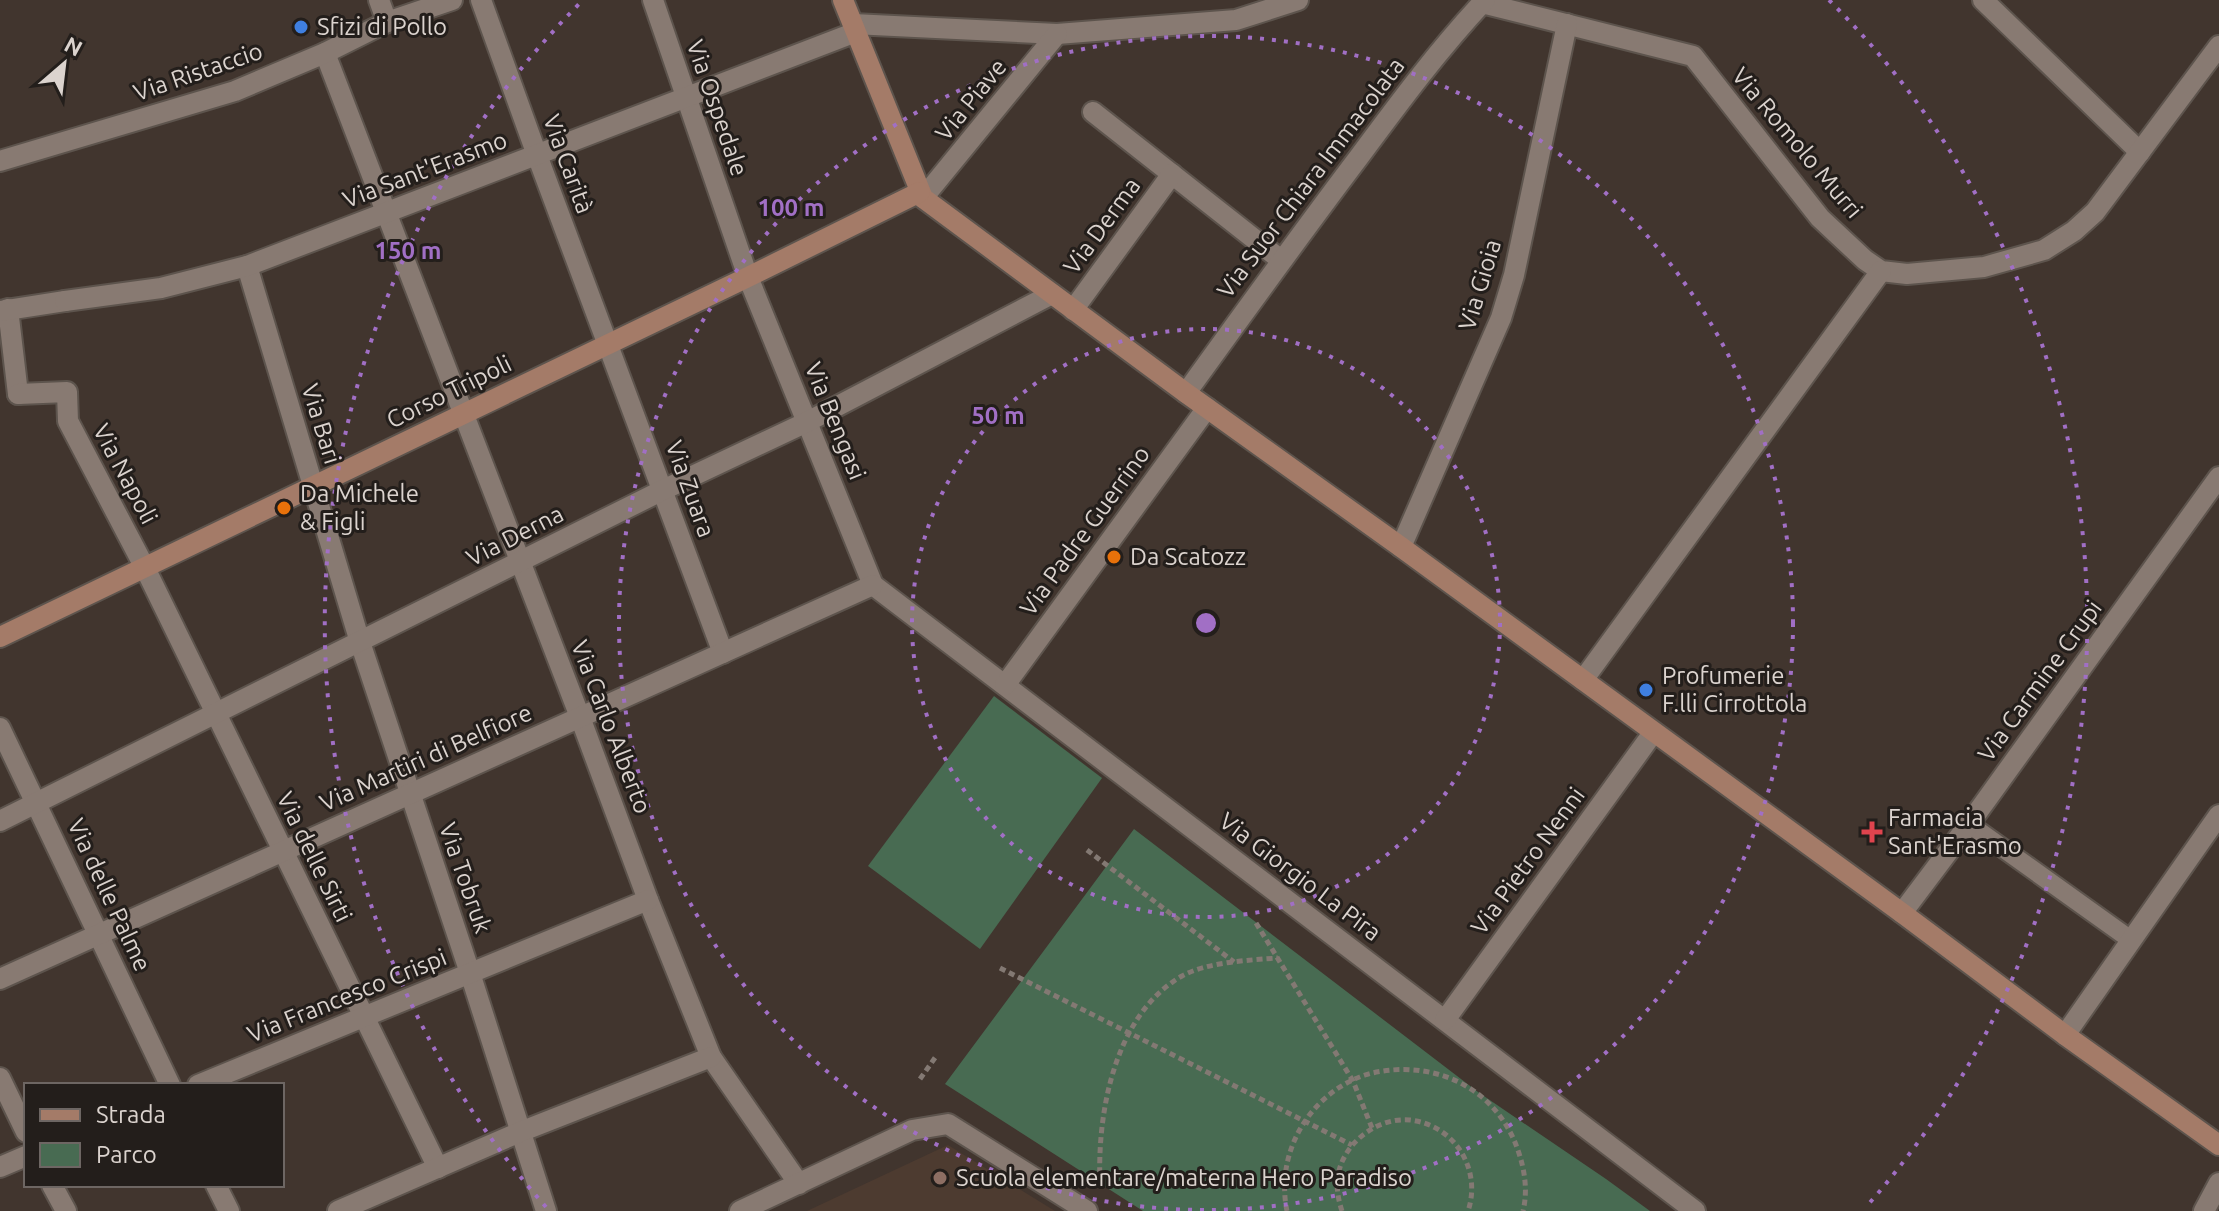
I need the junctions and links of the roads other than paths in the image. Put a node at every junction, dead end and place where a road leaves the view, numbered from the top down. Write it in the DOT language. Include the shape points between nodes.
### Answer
graph roads {
  1 [pos="379,0"];
  2 [pos="452,0"];
  3 [pos="481,0"];
  4 [pos="653,0"];
  5 [pos="843,0"];
  6 [pos="1228,0"];
  7 [pos="1298,0"];
  8 [pos="1983,0"];
  9 [pos="1484,1"];
  10 [pos="1236,20"];
  11 [pos="387,22"];
  12 [pos="1567,24"];
  13 [pos="854,28"];
  14 [pos="1057,34"];
  15 [pos="2219,46"];
  16 [pos="325,53"];
  17 [pos="686,98"];
  18 [pos="1093,112"];
  19 [pos="2140,152"];
  20 [pos="537,155"];
  21 [pos="0,161"];
  22 [pos="1172,174"];
  23 [pos="922,195"];
  24 [pos="386,213"];
  25 [pos="1281,260"];
  26 [pos="247,266"];
  27 [pos="1881,271"];
  28 [pos="748,277"];
  29 [pos="1052,294"];
  30 [pos="4,310"];
  31 [pos="1073,310"];
  32 [pos="608,345"];
  33 [pos="1186,393"];
  34 [pos="1207,408"];
  35 [pos="463,414"];
  36 [pos="807,422"];
  37 [pos="2219,477"];
  38 [pos="312,487"];
  39 [pos="663,490"];
  40 [pos="1401,547"];
  41 [pos="521,562"];
  42 [pos="145,568"];
  43 [pos="873,585"];
  44 [pos="0,637"];
  45 [pos="360,642"];
  46 [pos="723,653"];
  47 [pos="1583,680"];
  48 [pos="1005,685"];
  49 [pos="216,714"];
  50 [pos="580,717"];
  51 [pos="0,728"];
  52 [pos="1653,733"];
  53 [pos="410,794"];
  54 [pos="37,803"];
  55 [pos="2219,815"];
  56 [pos="0,821"];
  57 [pos="1969,824"];
  58 [pos="283,852"];
  59 [pos="648,900"];
  60 [pos="1902,913"];
  61 [pos="99,935"];
  62 [pos="2131,940"];
  63 [pos="470,973"];
  64 [pos="0,979"];
  65 [pos="363,1017"];
  66 [pos="1445,1020"];
  67 [pos="2065,1035"];
  68 [pos="711,1057"];
  69 [pos="0,1078"];
  70 [pos="169,1083"];
  71 [pos="203,1083"];
  72 [pos="24,1128"];
  73 [pos="520,1132"];
  74 [pos="2219,1145"];
  75 [pos="24,1157"];
  76 [pos="0,1167"];
  77 [pos="438,1168"];
  78 [pos="2219,1183"];
  79 [pos="799,1184"];
  80 [pos="53,1187"];
  81 [pos="217,1187"];
  82 [pos="66,1211"];
  83 [pos="229,1211"];
  84 [pos="338,1211"];
  85 [pos="546,1211"];
  86 [pos="740,1211"];
  87 [pos="1087,1211"];
  88 [pos="1695,1211"];
  89 [pos="2204,1211"];
  1 -- 11 [label="street"];
  2 -- 11 [label="street, Via Ristaccio"];
  3 -- 20 [label="street, Via Carità"];
  4 -- 17 [label="street, Via Ospedale"];
  5 -- 13 [label="main road"];
  6 -- 10 [label="street"];
  7 -- 10 [label="street"];
  8 -- 19 [label="street"];
  9 -- 12 [label="street, Via Romolo Murri"];
  9 -- 25 [label="street, Via Suor Chiara Immacolata" via="1449,39"];
  10 -- 14 [label="street"];
  11 -- 16 [label="street, Via Ristaccio"];
  12 -- 27 [label="street, Via Romolo Murri" via="1693,56 1820,218"];
  12 -- 40 [label="street, Via Gioia" via="1501,318"];
  13 -- 14 [label="street"];
  13 -- 17 [label="street, Via Sant'Erasmo"];
  13 -- 23 [label="main road"];
  14 -- 23 [label="street, Via Piave"];
  15 -- 19 [label="street"];
  16 -- 21 [label="street, Via Ristaccio" via="235,91"];
  16 -- 24 [label="street, Via Carlo Alberto"];
  17 -- 20 [label="street, Via Sant'Erasmo"];
  17 -- 28 [label="street, Via Ospedale"];
  18 -- 22 [label="street"];
  19 -- 27 [label="street" via="2095,212 2044,250 1984,267 1907,274"];
  20 -- 24 [label="street, Via Sant'Erasmo"];
  20 -- 32 [label="street, Via Carità"];
  22 -- 25 [label="street"];
  22 -- 31 [label="street, Via Derma"];
  23 -- 28 [label="main road, Corso Tripoli"];
  23 -- 29 [label="main road"];
  24 -- 26 [label="street, Via Sant'Erasmo"];
  24 -- 35 [label="street, Via Carlo Alberto"];
  25 -- 33 [label="street, Via Suor Chiara Immacolata"];
  26 -- 30 [label="street, Via Sant'Erasmo" via="161,288"];
  26 -- 38 [label="street, Via Bari"];
  27 -- 47 [label="street"];
  28 -- 32 [label="main road, Corso Tripoli"];
  28 -- 36 [label="street, Via Bengasi"];
  29 -- 31 [label="main road"];
  29 -- 36 [label="street, Via Derna"];
  30 -- 42 [label="street, Via Napoli" via="18,394 67,392 68,421"];
  31 -- 33 [label="main road"];
  32 -- 35 [label="main road, Corso Tripoli"];
  32 -- 39 [label="street, Via Zuara"];
  33 -- 34 [label="main road"];
  34 -- 40 [label="main road"];
  34 -- 48 [label="street, Via Padre Guerrino"];
  35 -- 38 [label="main road, Corso Tripoli"];
  35 -- 41 [label="street, Via Carlo Alberto"];
  36 -- 39 [label="street, Via Derna"];
  36 -- 43 [label="street, Via Bengasi"];
  37 -- 57 [label="street, Via Carmine Crupi"];
  38 -- 42 [label="main road, Corso Tripoli"];
  38 -- 45 [label="street, Via Bari"];
  39 -- 41 [label="street, Via Derna"];
  39 -- 46 [label="street, Via Zuara"];
  40 -- 47 [label="main road"];
  41 -- 45 [label="street, Via Derna"];
  41 -- 50 [label="street, Via Carlo Alberto"];
  42 -- 44 [label="main road, Corso Tripoli"];
  42 -- 49 [label="street, Via delle Sirti"];
  43 -- 46 [label="street, Via Martiri di Belfiore"];
  43 -- 48 [label="street, Via Giorgio La Pira"];
  45 -- 49 [label="street, Via Derna"];
  45 -- 53 [label="street, Via Tobruk"];
  46 -- 50 [label="street, Via Martiri di Belfiore"];
  47 -- 52 [label="main road"];
  48 -- 66 [label="street, Via Giorgio La Pira"];
  49 -- 54 [label="street, Via Derna"];
  49 -- 58 [label="street, Via delle Sirti"];
  50 -- 53 [label="street, Via Martiri di Belfiore"];
  50 -- 59 [label="street, Via Carlo Alberto"];
  51 -- 54 [label="street, Via delle Palme"];
  52 -- 60 [label="main road"];
  52 -- 66 [label="street, Via Pietro Nenni"];
  53 -- 58 [label="street, Via Martiri di Belfiore"];
  53 -- 63 [label="street, Via Tobruk"];
  54 -- 56 [label="street, Via Derna"];
  54 -- 61 [label="street, Via delle Palme"];
  55 -- 62 [label="street"];
  57 -- 60 [label="street, Via Carmine Crupi"];
  57 -- 62 [label="lane"];
  58 -- 61 [label="street, Via Martiri di Belfiore"];
  58 -- 65 [label="street, Via delle Sirti"];
  59 -- 63 [label="street, Via Francesco Crispi"];
  59 -- 68 [label="street, Via Carlo Alberto"];
  60 -- 67 [label="main road"];
  61 -- 64 [label="street, Via Martiri di Belfiore"];
  61 -- 70 [label="street, Via delle Palme"];
  62 -- 67 [label="street"];
  63 -- 65 [label="street, Via Francesco Crispi"];
  63 -- 73 [label="street, Via Tobruk"];
  65 -- 71 [label="street, Via Francesco Crispi"];
  65 -- 77 [label="street, Via delle Sirti"];
  66 -- 88 [label="street, Via Giorgio La Pira"];
  67 -- 74 [label="main road"];
  68 -- 73 [label="street"];
  68 -- 79 [label="street, Via Carlo Alberto"];
  69 -- 72 [label="street"];
  73 -- 77 [label="street"];
  73 -- 85 [label="street, Via Tobruk"];
  75 -- 76 [label="street"];
  77 -- 84 [label="street"];
  78 -- 89 [label="street"];
  79 -- 86 [label="street"];
  79 -- 87 [label="street" via="912,1130 948,1124"];
  80 -- 82 [label="street"];
  81 -- 83 [label="street"];
}
